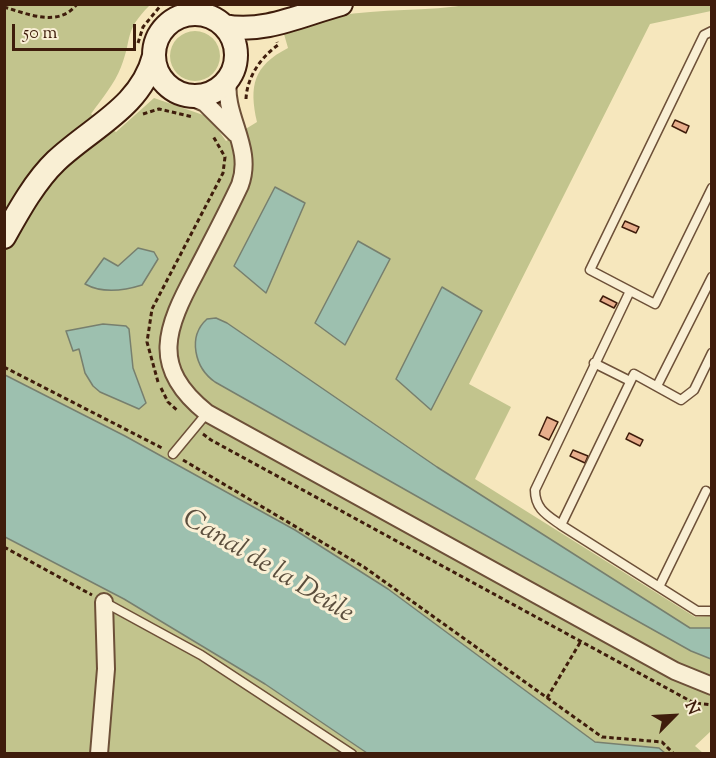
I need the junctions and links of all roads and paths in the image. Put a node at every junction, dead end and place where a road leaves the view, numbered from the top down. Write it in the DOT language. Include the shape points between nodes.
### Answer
graph roads {
  1 [pos="77,4"];
  2 [pos="341,4"];
  3 [pos="4,7"];
  4 [pos="175,14"];
  5 [pos="212,16"];
  6 [pos="280,25"];
  7 [pos="711,31"];
  8 [pos="154,56"];
  9 [pos="231,74"];
  10 [pos="180,92"];
  11 [pos="125,109"];
  12 [pos="194,118"];
  13 [pos="232,124"];
  14 [pos="208,129"];
  15 [pos="711,188"];
  16 [pos="4,237"];
  17 [pos="711,276"];
  18 [pos="630,291"];
  19 [pos="711,353"];
  20 [pos="594,363"];
  21 [pos="4,367"];
  22 [pos="630,381"];
  23 [pos="657,386"];
  24 [pos="207,413"];
  25 [pos="195,426"];
  26 [pos="173,454"];
  27 [pos="706,491"];
  28 [pos="561,525"];
  29 [pos="4,547"];
  30 [pos="659,587"];
  31 [pos="104,602"];
  32 [pos="711,610"];
  33 [pos="581,641"];
  34 [pos="711,686"];
  35 [pos="547,698"];
  36 [pos="711,705"];
  37 [pos="99,753"];
  38 [pos="352,753"];
  39 [pos="674,753"];
  1 -- 3 [label="path" via="63,16 44,18"];
  2 -- 6 [label="street"];
  4 -- 5 [label="street"];
  4 -- 8 [label="street" via="159,37"];
  5 -- 6 [label="street" via="253,28"];
  5 -- 9 [label="street" via="236,49"];
  6 -- 9 [label="street" via="245,51"];
  6 -- 13 [label="path" via="278,45 258,63 247,91 250,116"];
  7 -- 18 [label="lane" via="704,35 590,270"];
  8 -- 10 [label="street" via="159,73"];
  8 -- 11 [label="street" via="148,76"];
  9 -- 10 [label="street" via="212,92"];
  9 -- 13 [label="street" via="228,95"];
  10 -- 11 [label="street"];
  10 -- 13 [label="street" via="205,103"];
  11 -- 12 [label="path" via="144,115 159,109"];
  11 -- 16 [label="street" via="54,163"];
  13 -- 14 [label="path" via="213,135"];
  13 -- 24 [label="street" via="246,159 240,186 176,310 168,337 173,375 185,393"];
  15 -- 18 [label="lane" via="655,304"];
  17 -- 23 [label="lane"];
  18 -- 20 [label="lane"];
  19 -- 23 [label="lane" via="688,398 681,400"];
  20 -- 22 [label="lane"];
  20 -- 28 [label="lane" via="535,490 539,509"];
  21 -- 26 [label="path"];
  22 -- 23 [label="lane" via="634,374"];
  22 -- 28 [label="lane"];
  24 -- 25 [label="lane"];
  24 -- 34 [label="street" via="675,671"];
  25 -- 26 [label="lane"];
  25 -- 33 [label="path" via="211,440"];
  26 -- 35 [label="path" via="363,567"];
  27 -- 30 [label="lane"];
  28 -- 30 [label="lane"];
  29 -- 31 [label="path"];
  30 -- 32 [label="lane" via="698,611"];
  31 -- 37 [label="street" via="106,669"];
  31 -- 38 [label="lane" via="201,655"];
  33 -- 35 [label="path"];
  33 -- 36 [label="path" via="694,703"];
  35 -- 39 [label="path" via="602,737 662,742"];
}
